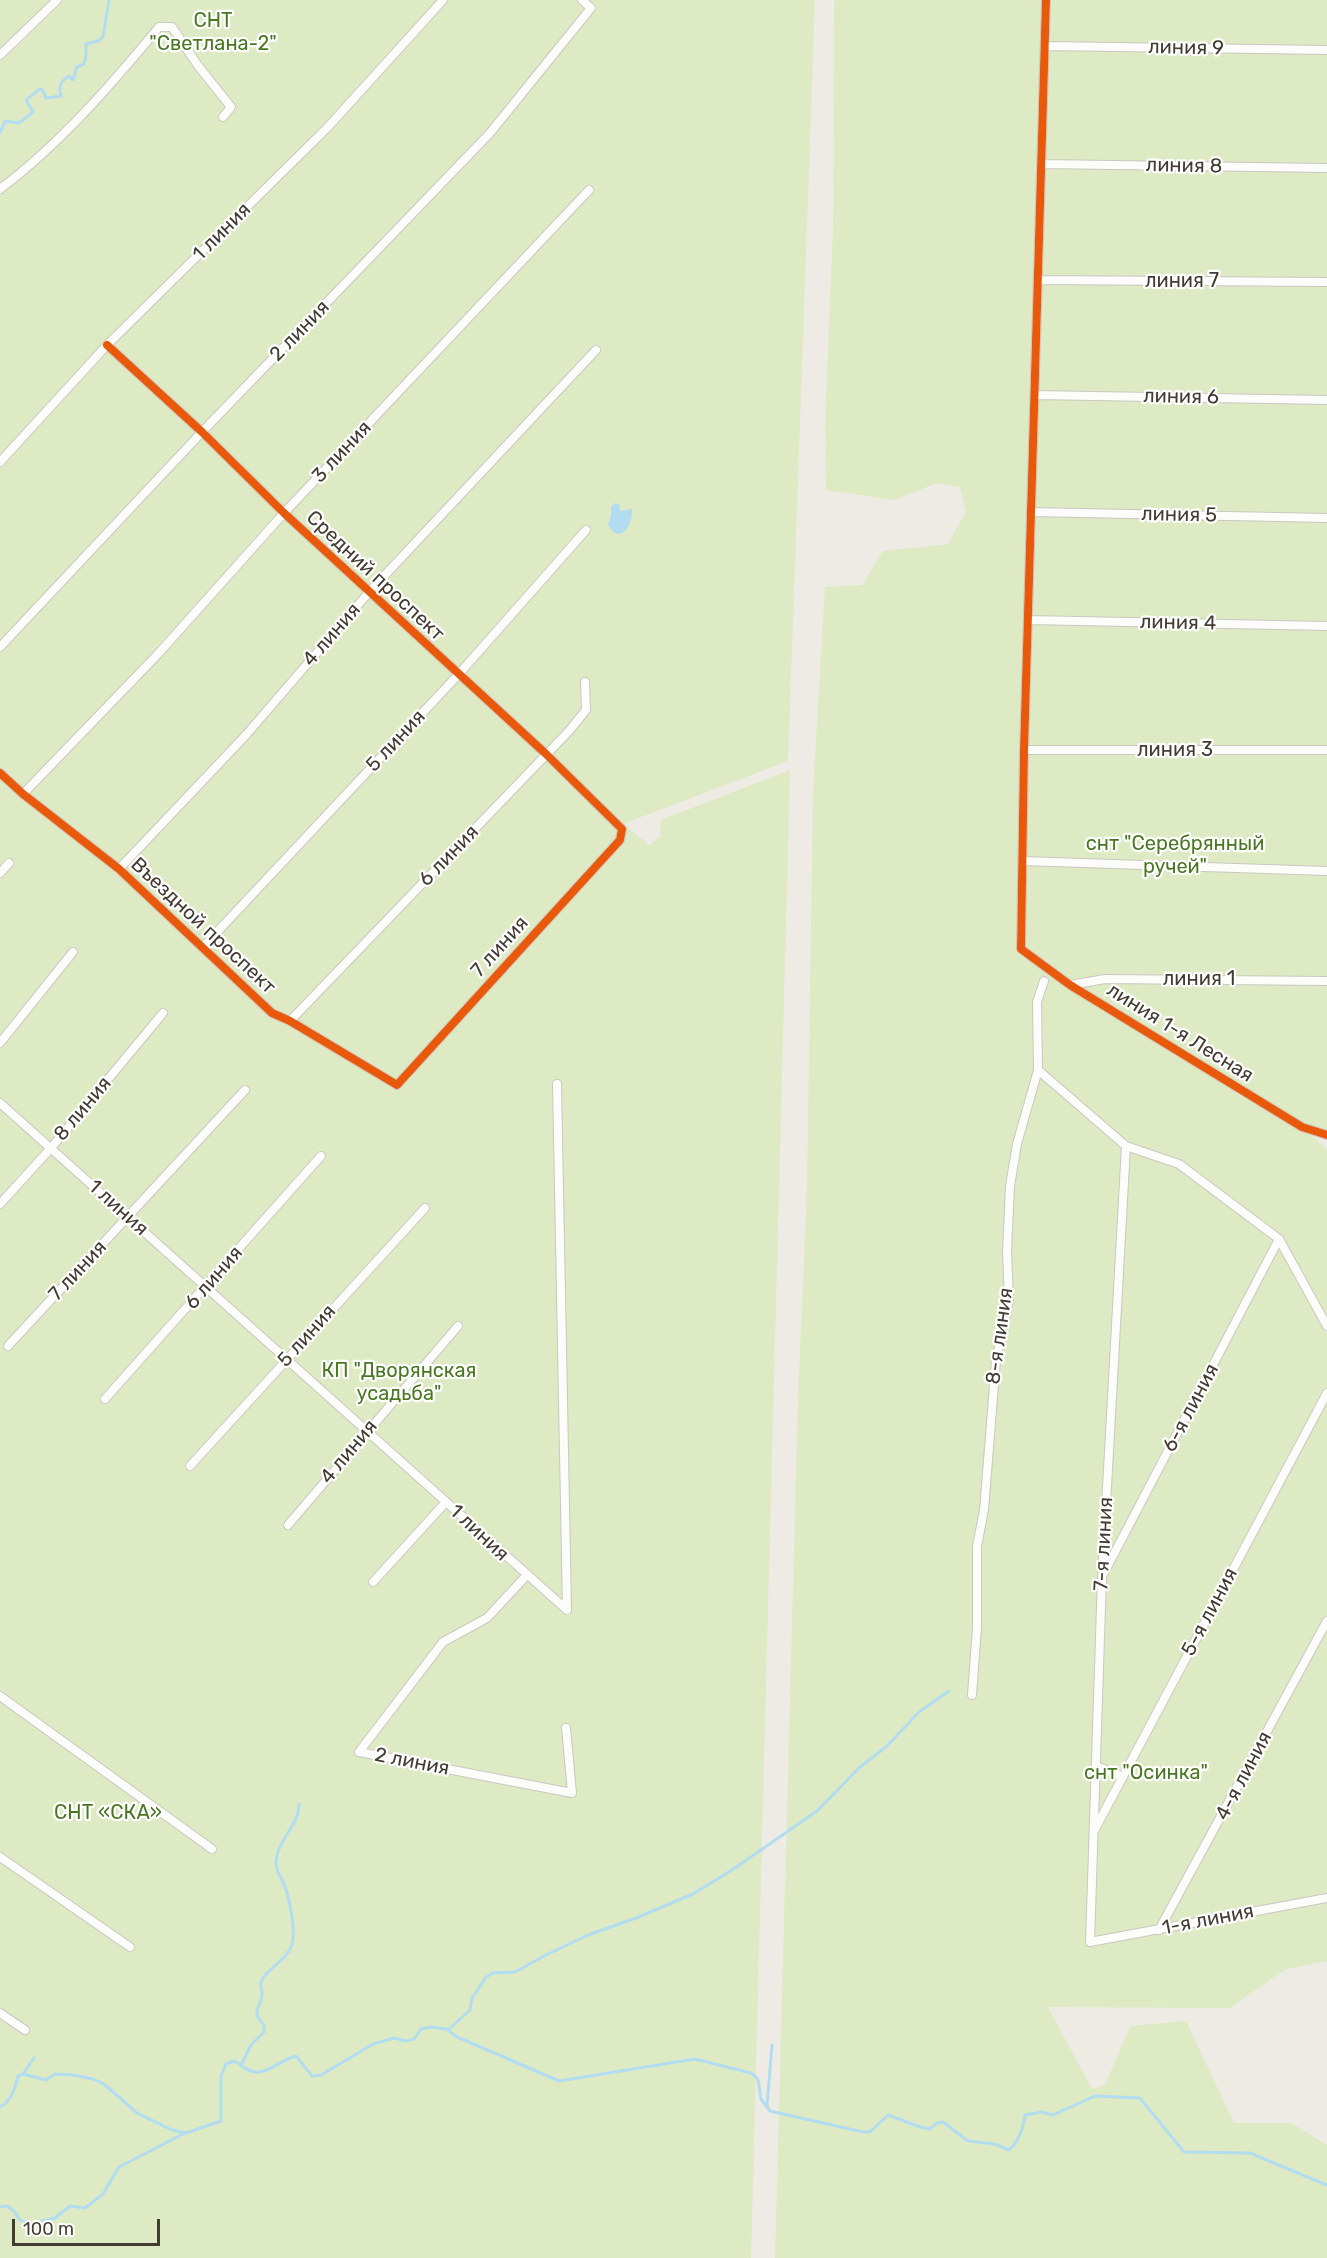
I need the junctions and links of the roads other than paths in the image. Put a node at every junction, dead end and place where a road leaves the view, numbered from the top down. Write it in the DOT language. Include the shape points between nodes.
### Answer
graph roads {
  1 [pos="57,0"];
  2 [pos="443,0"];
  3 [pos="582,0"];
  4 [pos="1046,0"];
  5 [pos="1046,46"];
  6 [pos="1327,50"];
  7 [pos="0,55"];
  8 [pos="223,117"];
  9 [pos="1041,164"];
  10 [pos="1327,168"];
  11 [pos="0,189"];
  12 [pos="589,190"];
  13 [pos="1038,280"];
  14 [pos="1327,282"];
  15 [pos="107,345"];
  16 [pos="596,350"];
  17 [pos="1035,395"];
  18 [pos="1327,400"];
  19 [pos="202,432"];
  20 [pos="0,462"];
  21 [pos="1031,512"];
  22 [pos="284,513"];
  23 [pos="1327,518"];
  24 [pos="586,530"];
  25 [pos="370,591"];
  26 [pos="1028,620"];
  27 [pos="1327,626"];
  28 [pos="0,647"];
  29 [pos="458,675"];
  30 [pos="585,682"];
  31 [pos="1024,750"];
  32 [pos="1327,750"];
  33 [pos="546,754"];
  34 [pos="0,772"];
  35 [pos="23,794"];
  36 [pos="622,829"];
  37 [pos="1022,861"];
  38 [pos="9,863"];
  39 [pos="119,869"];
  40 [pos="1327,871"];
  41 [pos="0,873"];
  42 [pos="203,947"];
  43 [pos="73,952"];
  44 [pos="1044,981"];
  45 [pos="1327,981"];
  46 [pos="1070,985"];
  47 [pos="164,1013"];
  48 [pos="290,1021"];
  49 [pos="0,1043"];
  50 [pos="1038,1070"];
  51 [pos="397,1084"];
  52 [pos="557,1084"];
  53 [pos="245,1090"];
  54 [pos="0,1103"];
  55 [pos="1327,1135"];
  56 [pos="1125,1146"];
  57 [pos="51,1148"];
  58 [pos="321,1156"];
  59 [pos="0,1204"];
  60 [pos="424,1208"];
  61 [pos="128,1217"];
  62 [pos="1279,1239"];
  63 [pos="206,1287"];
  64 [pos="458,1326"];
  65 [pos="1327,1326"];
  66 [pos="8,1346"];
  67 [pos="286,1359"];
  68 [pos="1327,1393"];
  69 [pos="105,1399"];
  70 [pos="367,1431"];
  71 [pos="190,1466"];
  72 [pos="446,1502"];
  73 [pos="288,1525"];
  74 [pos="526,1576"];
  75 [pos="1102,1576"];
  76 [pos="373,1582"];
  77 [pos="1327,1621"];
  78 [pos="972,1695"];
  79 [pos="0,1696"];
  80 [pos="566,1728"];
  81 [pos="1096,1766"];
  82 [pos="1123,1778"];
  83 [pos="1094,1832"];
  84 [pos="212,1849"];
  85 [pos="0,1857"];
  86 [pos="1327,1898"];
  87 [pos="1159,1930"];
  88 [pos="1090,1942"];
  89 [pos="130,1947"];
  90 [pos="0,2013"];
  91 [pos="25,2030"];
  1 -- 7 [label="street"];
  2 -- 15 [label="street, 1 линия" via="328,127"];
  3 -- 19 [label="street, 2 линия" via="591,8 490,133"];
  4 -- 5 [label="street"];
  5 -- 6 [label="street, линия 9"];
  5 -- 9 [label="street"];
  8 -- 11 [label="street" via="231,107 172,27 159,27 112,84"];
  9 -- 10 [label="street, линия 8"];
  9 -- 13 [label="street"];
  12 -- 22 [label="street, 3 линия"];
  13 -- 14 [label="street, линия 7"];
  13 -- 17 [label="street"];
  15 -- 19 [label="street, Средний проспект"];
  15 -- 20 [label="street, 1 линия"];
  16 -- 25 [label="street, 4 линия"];
  17 -- 18 [label="street, линия 6"];
  17 -- 21 [label="street"];
  19 -- 22 [label="street, Средний проспект"];
  19 -- 28 [label="street, 2 линия"];
  21 -- 23 [label="street, линия 5"];
  21 -- 26 [label="street"];
  22 -- 25 [label="street, Средний проспект"];
  22 -- 35 [label="street, 3 линия" via="158,654"];
  24 -- 29 [label="street, 5 линия"];
  25 -- 29 [label="street, Средний проспект"];
  25 -- 39 [label="street, 4 линия" via="246,735"];
  26 -- 27 [label="street, линия 4"];
  26 -- 31 [label="street"];
  29 -- 33 [label="street, Средний проспект"];
  29 -- 42 [label="street, 5 линия"];
  30 -- 33 [label="street, 6 линия" via="586,710"];
  31 -- 32 [label="street, линия 3"];
  31 -- 37 [label="street"];
  33 -- 36 [label="street, Средний проспект"];
  33 -- 48 [label="street, 6 линия"];
  34 -- 35 [label="street, Въездной проспект"];
  35 -- 39 [label="street, Въездной проспект"];
  36 -- 51 [label="street, 7 линия" via="615,846"];
  37 -- 40 [label="street"];
  37 -- 46 [label="street, линия 1-я Лесная" via="1021,949"];
  38 -- 41 [label="street"];
  39 -- 42 [label="street, Въездной проспект"];
  42 -- 48 [label="street, Въездной проспект" via="272,1013"];
  43 -- 49 [label="street"];
  44 -- 50 [label="street, 8-я линия" via="1037,1002"];
  45 -- 46 [label="street, линия 1" via="1105,979"];
  46 -- 55 [label="street, линия 1-я Лесная" via="1307,1131"];
  47 -- 57 [label="street, 8 линия"];
  48 -- 51 [label="street, Въездной проспект"];
  50 -- 56 [label="street"];
  50 -- 78 [label="street, 8-я линия" via="1017,1144 1010,1186 1009,1300 996,1360 984,1510 977,1546"];
  52 -- 74 [label="street, 1 линия" via="567,1610"];
  53 -- 61 [label="street, 7 линия"];
  54 -- 57 [label="street, 1 линия"];
  56 -- 62 [label="street" via="1179,1164"];
  56 -- 75 [label="street, 7-я линия"];
  57 -- 59 [label="street, 8 линия"];
  57 -- 61 [label="street, 1 линия"];
  58 -- 63 [label="street, 6 линия"];
  60 -- 67 [label="street, 5 линия"];
  61 -- 63 [label="street, 1 линия"];
  61 -- 66 [label="street, 7 линия"];
  62 -- 65 [label="street"];
  62 -- 75 [label="street, 6-я линия"];
  63 -- 67 [label="street, 1 линия"];
  63 -- 69 [label="street, 6 линия"];
  64 -- 70 [label="street, 4 линия"];
  67 -- 70 [label="street, 1 линия"];
  67 -- 71 [label="street, 5 линия"];
  68 -- 82 [label="street, 5-я линия"];
  70 -- 72 [label="street, 1 линия"];
  70 -- 73 [label="street, 4 линия"];
  72 -- 74 [label="street, 1 линия"];
  72 -- 76 [label="street"];
  74 -- 80 [label="street, 2 линия" via="487,1618 442,1642 359,1752 572,1794"];
  75 -- 81 [label="street, 7-я линия"];
  77 -- 87 [label="street, 4-я линия"];
  79 -- 84 [label="street"];
  81 -- 82 [label="street"];
  81 -- 83 [label="street, 7-я линия"];
  82 -- 83 [label="street, 5-я линия"];
  83 -- 88 [label="street, 7-я линия"];
  85 -- 89 [label="street"];
  86 -- 87 [label="street, 1-я линия"];
  87 -- 88 [label="street, 1-я линия"];
  90 -- 91 [label="street"];
}
